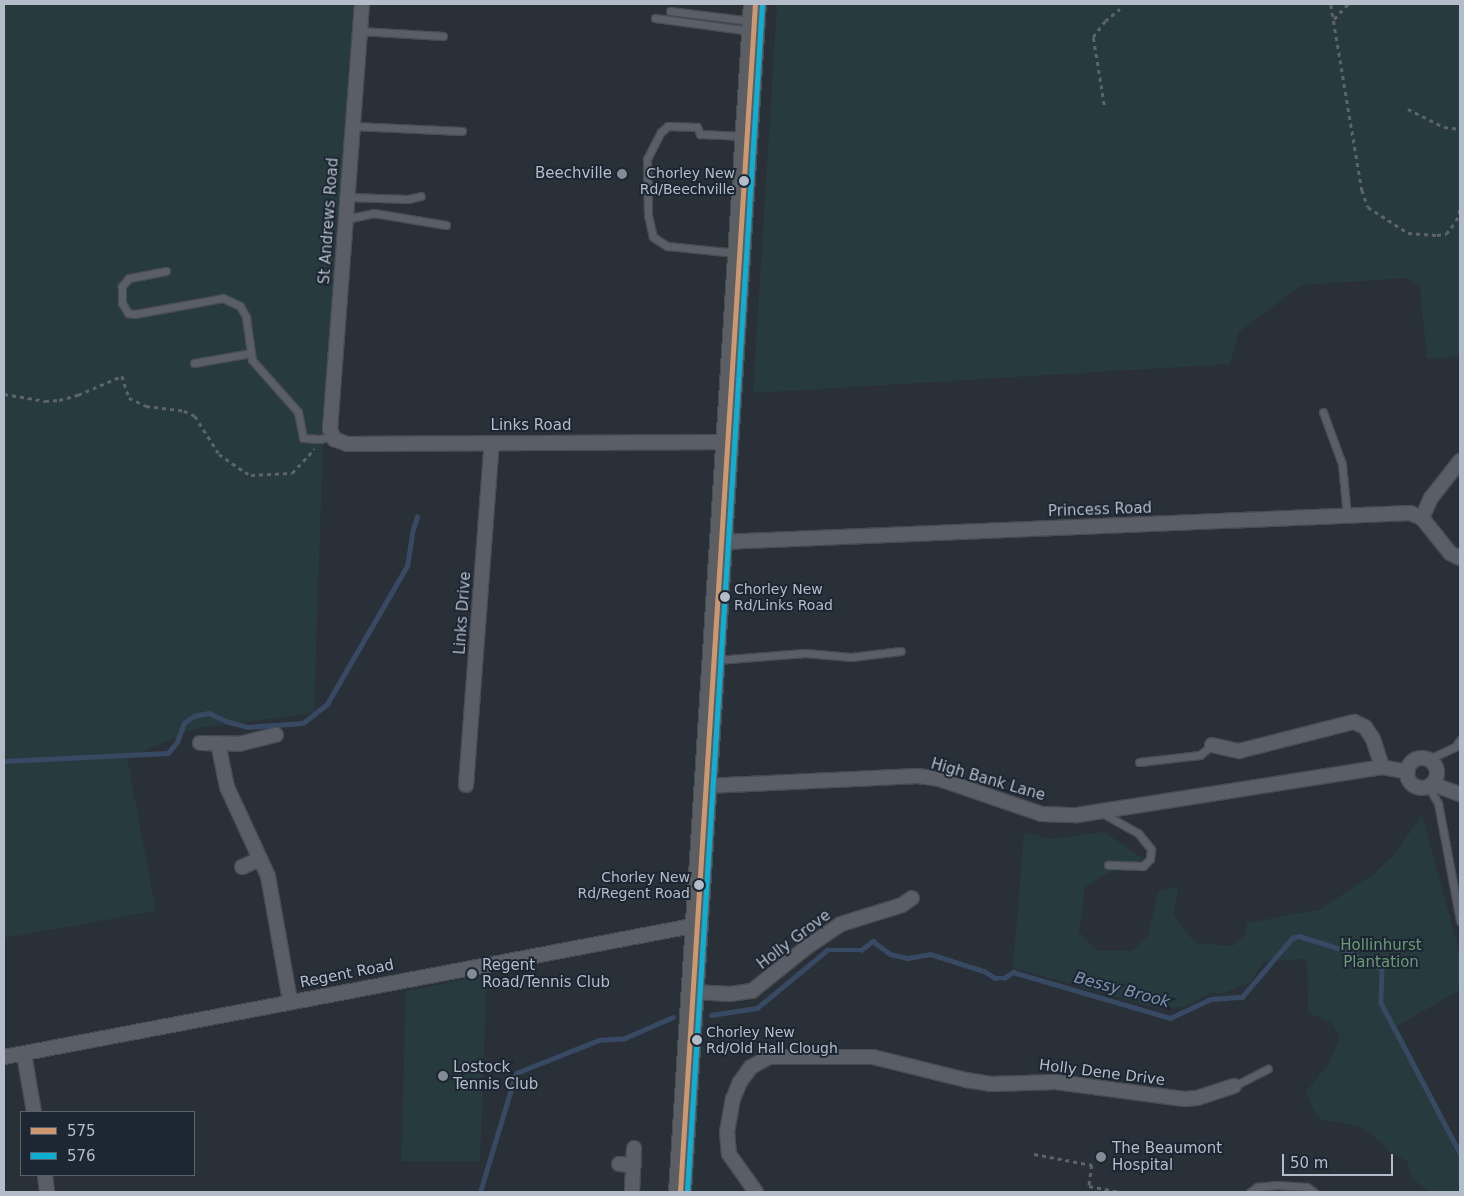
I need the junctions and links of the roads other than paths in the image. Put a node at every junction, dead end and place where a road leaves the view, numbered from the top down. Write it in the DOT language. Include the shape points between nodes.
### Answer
graph roads {
  1 [pos="362,4"];
  2 [pos="670,11"];
  3 [pos="655,18"];
  4 [pos="754,19"];
  5 [pos="360,31"];
  6 [pos="443,36"];
  7 [pos="353,126"];
  8 [pos="462,132"];
  9 [pos="747,136"];
  10 [pos="421,196"];
  11 [pos="347,197"];
  12 [pos="346,219"];
  13 [pos="446,225"];
  14 [pos="739,253"];
  15 [pos="166,271"];
  16 [pos="251,353"];
  17 [pos="194,363"];
  18 [pos="1323,412"];
  19 [pos="333,437"];
  20 [pos="728,442"];
  21 [pos="492,443"];
  22 [pos="1460,461"];
  23 [pos="1347,516"];
  24 [pos="1422,518"];
  25 [pos="722,542"];
  26 [pos="1460,558"];
  27 [pos="902,651"];
  28 [pos="714,660"];
  29 [pos="276,735"];
  30 [pos="1460,740"];
  31 [pos="200,743"];
  32 [pos="218,743"];
  33 [pos="1212,745"];
  34 [pos="1429,760"];
  35 [pos="1139,762"];
  36 [pos="1382,767"];
  37 [pos="1408,772"];
  38 [pos="466,785"];
  39 [pos="1430,785"];
  40 [pos="706,786"];
  41 [pos="1460,794"];
  42 [pos="1100,811"];
  43 [pos="260,859"];
  44 [pos="1108,864"];
  45 [pos="242,867"];
  46 [pos="914,896"];
  47 [pos="1460,921"];
  48 [pos="697,925"];
  49 [pos="692,992"];
  50 [pos="290,1002"];
  51 [pos="24,1054"];
  52 [pos="4,1057"];
  53 [pos="1268,1069"];
  54 [pos="1234,1086"];
  55 [pos="34,1111"];
  56 [pos="634,1148"];
  57 [pos="618,1164"];
  58 [pos="634,1164"];
  59 [pos="45,1176"];
  60 [pos="47,1192"];
  61 [pos="632,1192"];
  62 [pos="680,1192"];
  63 [pos="756,1192"];
  64 [pos="1250,1192"];
  65 [pos="1314,1192"];
  1 -- 5 [label="street, St Andrews Road"];
  2 -- 4 [label="lane"];
  3 -- 4 [label="lane"];
  4 -- 9 [label="highway"];
  5 -- 6 [label="lane"];
  5 -- 7 [label="street, St Andrews Road"];
  7 -- 8 [label="lane"];
  7 -- 11 [label="street, St Andrews Road"];
  9 -- 14 [label="highway"];
  9 -- 14 [label="lane" via="700,134 697,127 668,126 661,132 647,159 648,216 653,237 667,246"];
  10 -- 11 [label="lane" via="408,199"];
  11 -- 12 [label="street, St Andrews Road"];
  12 -- 13 [label="lane" via="374,213"];
  12 -- 19 [label="street, St Andrews Road" via="330,429"];
  14 -- 20 [label="highway"];
  15 -- 16 [label="lane" via="129,278 122,286 122,303 128,313 223,298 240,306 246,317"];
  16 -- 17 [label="lane"];
  16 -- 19 [label="lane" via="255,365 298,412 304,438"];
  18 -- 23 [label="lane" via="1342,464"];
  19 -- 21 [label="street, Links Road" via="347,444"];
  20 -- 21 [label="street, Links Road"];
  20 -- 25 [label="highway"];
  21 -- 38 [label="street, Links Drive"];
  22 -- 24 [label="street" via="1430,498"];
  23 -- 24 [label="street, Princess Road" via="1410,513"];
  23 -- 25 [label="street, Princess Road"];
  24 -- 26 [label="street" via="1450,552"];
  25 -- 28 [label="highway"];
  27 -- 28 [label="lane" via="851,657 805,654"];
  28 -- 40 [label="highway"];
  29 -- 32 [label="street" via="239,744"];
  30 -- 34 [label="lane" via="1455,747"];
  31 -- 32 [label="street"];
  32 -- 43 [label="street" via="227,787"];
  33 -- 35 [label="lane" via="1195,756"];
  33 -- 36 [label="street" via="1239,751 1354,722 1365,727 1373,739"];
  34 -- 37 [label="street" via="1415,760"];
  34 -- 39 [label="street" via="1437,771"];
  36 -- 37 [label="street, High Bank Lane"];
  36 -- 42 [label="street, High Bank Lane"];
  37 -- 39 [label="street, High Bank Lane" via="1414,785"];
  39 -- 41 [label="street, High Bank Lane"];
  39 -- 47 [label="lane" via="1438,803"];
  40 -- 42 [label="street, High Bank Lane" via="918,776 940,779 1041,814 1077,815"];
  40 -- 48 [label="highway"];
  42 -- 44 [label="lane" via="1138,833 1151,849 1150,859 1143,866"];
  43 -- 45 [label="street"];
  43 -- 50 [label="street" via="270,886"];
  46 -- 49 [label="street, Holly Grove" via="902,905 841,924 752,991 730,994"];
  48 -- 49 [label="highway"];
  48 -- 50 [label="street, Regent Road"];
  49 -- 62 [label="highway"];
  50 -- 51 [label="street, Regent Road"];
  51 -- 52 [label="street, Regent Road"];
  51 -- 55 [label="street"];
  53 -- 54 [label="lane"];
  54 -- 63 [label="street, Holly Dene Drive" via="1184,1099 1056,1082 991,1084 873,1057 769,1057 751,1067 740,1082 727,1132 729,1154"];
  56 -- 58 [label="street"];
  57 -- 58 [label="street"];
  58 -- 61 [label="street"];
  59 -- 60 [label="street"];
  64 -- 65 [label="lane" via="1257,1187 1277,1185 1307,1187"];
}
